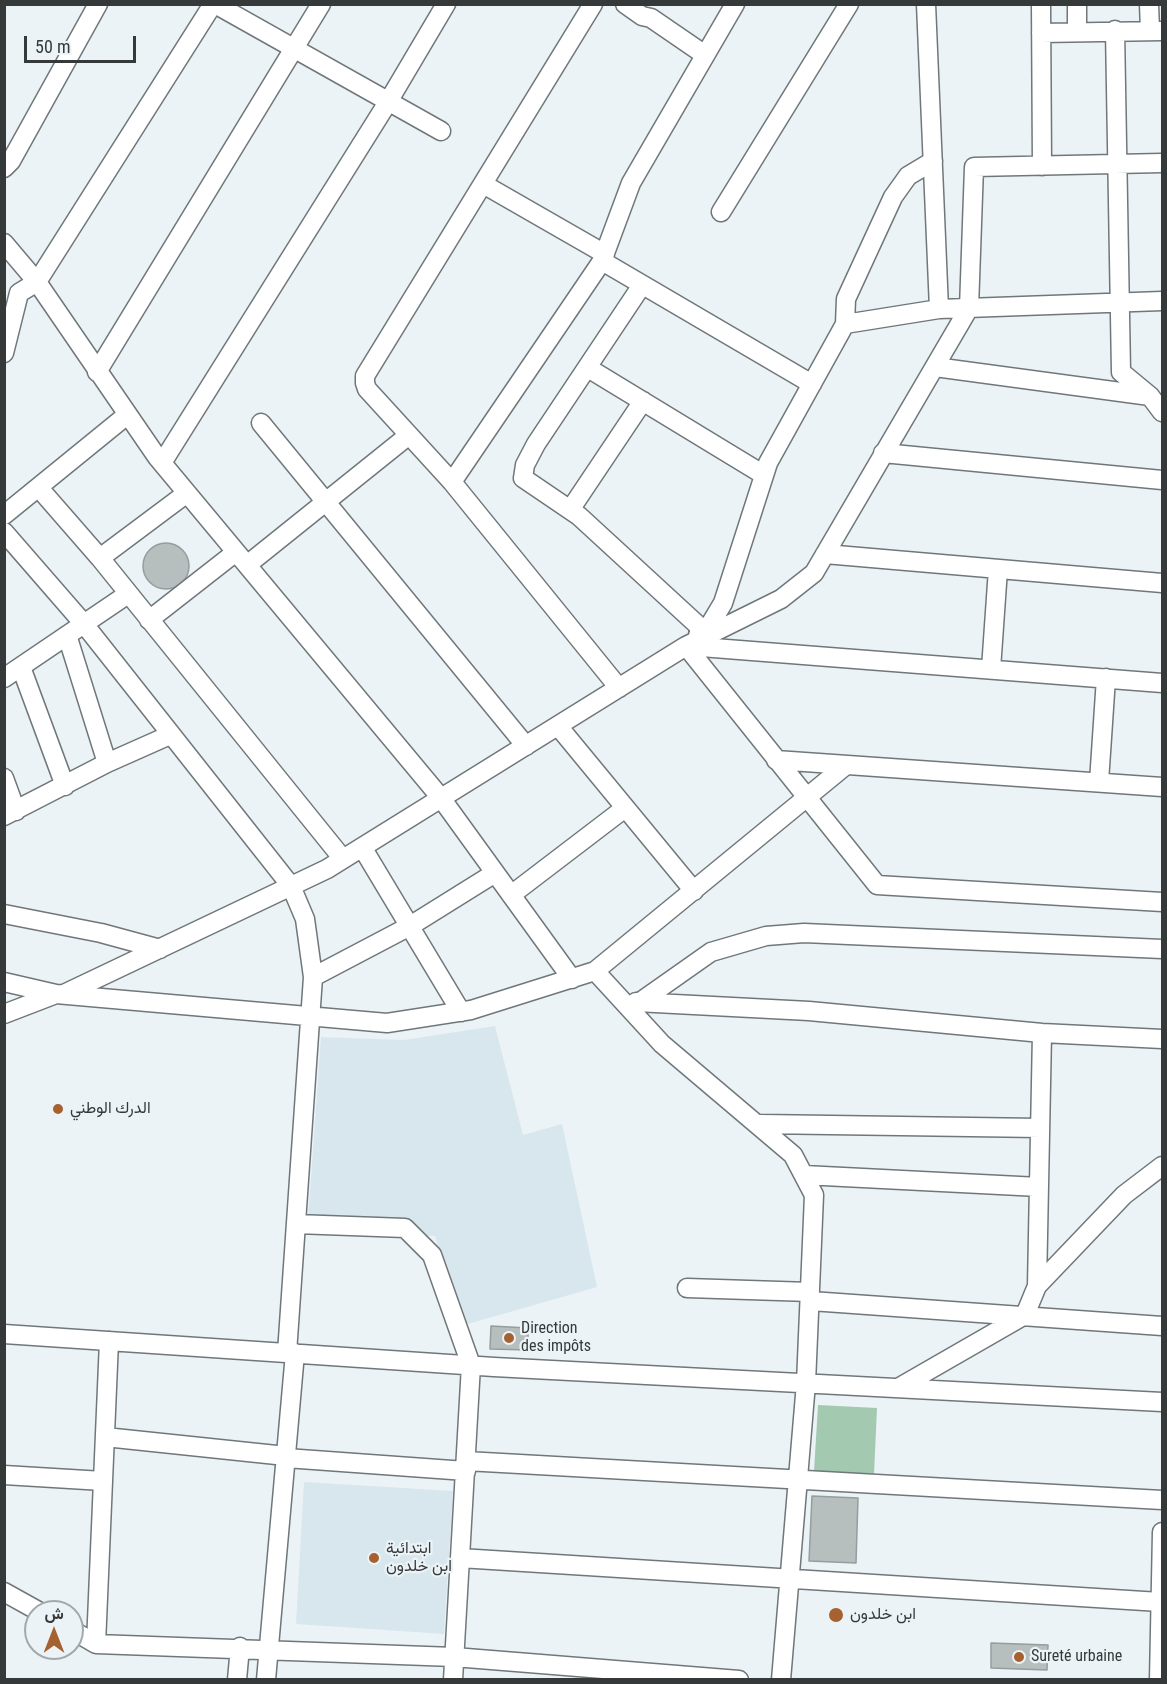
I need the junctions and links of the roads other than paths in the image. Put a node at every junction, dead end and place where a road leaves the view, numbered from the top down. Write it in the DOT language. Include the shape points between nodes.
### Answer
graph roads {
  1 [pos="98,4"];
  2 [pos="214,4"];
  3 [pos="321,4"];
  4 [pos="446,4"];
  5 [pos="593,4"];
  6 [pos="625,4"];
  7 [pos="735,4"];
  8 [pos="849,4"];
  9 [pos="926,4"];
  10 [pos="1041,4"];
  11 [pos="1077,4"];
  12 [pos="1149,4"];
  13 [pos="1115,30"];
  14 [pos="1156,30"];
  15 [pos="1077,32"];
  16 [pos="1041,33"];
  17 [pos="295,49"];
  18 [pos="705,55"];
  19 [pos="388,102"];
  20 [pos="441,131"];
  21 [pos="933,161"];
  22 [pos="1162,163"];
  23 [pos="1117,164"];
  24 [pos="1042,165"];
  25 [pos="4,168"];
  26 [pos="483,184"];
  27 [pos="721,212"];
  28 [pos="4,243"];
  29 [pos="604,258"];
  30 [pos="37,282"];
  31 [pos="642,285"];
  32 [pos="19,293"];
  33 [pos="1162,301"];
  34 [pos="1122,302"];
  35 [pos="4,306"];
  36 [pos="969,308"];
  37 [pos="939,309"];
  38 [pos="845,324"];
  39 [pos="4,353"];
  40 [pos="588,368"];
  41 [pos="935,368"];
  42 [pos="97,372"];
  43 [pos="812,384"];
  44 [pos="1156,397"];
  45 [pos="642,401"];
  46 [pos="1162,412"];
  47 [pos="127,415"];
  48 [pos="261,423"];
  49 [pos="409,435"];
  50 [pos="883,453"];
  51 [pos="162,463"];
  52 [pos="764,476"];
  53 [pos="1162,480"];
  54 [pos="452,482"];
  55 [pos="39,488"];
  56 [pos="187,493"];
  57 [pos="327,503"];
  58 [pos="570,510"];
  59 [pos="4,515"];
  60 [pos="4,532"];
  61 [pos="825,554"];
  62 [pos="100,558"];
  63 [pos="241,559"];
  64 [pos="998,569"];
  65 [pos="1162,582"];
  66 [pos="128,594"];
  67 [pos="149,620"];
  68 [pos="84,624"];
  69 [pos="703,630"];
  70 [pos="67,635"];
  71 [pos="686,646"];
  72 [pos="21,667"];
  73 [pos="991,669"];
  74 [pos="4,678"];
  75 [pos="1106,678"];
  76 [pos="1162,683"];
  77 [pos="619,688"];
  78 [pos="558,726"];
  79 [pos="170,735"];
  80 [pos="526,746"];
  81 [pos="776,760"];
  82 [pos="107,763"];
  83 [pos="845,766"];
  84 [pos="4,778"];
  85 [pos="1099,782"];
  86 [pos="65,786"];
  87 [pos="1162,787"];
  88 [pos="441,798"];
  89 [pos="807,800"];
  90 [pos="625,807"];
  91 [pos="10,814"];
  92 [pos="362,847"];
  93 [pos="343,859"];
  94 [pos="495,873"];
  95 [pos="291,886"];
  96 [pos="694,891"];
  97 [pos="511,896"];
  98 [pos="1162,902"];
  99 [pos="4,914"];
  100 [pos="410,927"];
  101 [pos="160,949"];
  102 [pos="1162,949"];
  103 [pos="595,971"];
  104 [pos="313,977"];
  105 [pos="572,979"];
  106 [pos="4,982"];
  107 [pos="60,994"];
  108 [pos="632,1002"];
  109 [pos="460,1012"];
  110 [pos="4,1014"];
  111 [pos="310,1016"];
  112 [pos="1041,1033"];
  113 [pos="1162,1039"];
  114 [pos="759,1124"];
  115 [pos="1040,1128"];
  116 [pos="1162,1166"];
  117 [pos="804,1175"];
  118 [pos="1039,1187"];
  119 [pos="296,1224"];
  120 [pos="1037,1286"];
  121 [pos="687,1288"];
  122 [pos="811,1297"];
  123 [pos="1025,1315"];
  124 [pos="1162,1326"];
  125 [pos="4,1334"];
  126 [pos="109,1341"];
  127 [pos="291,1353"];
  128 [pos="471,1365"];
  129 [pos="806,1383"];
  130 [pos="898,1388"];
  131 [pos="1162,1402"];
  132 [pos="105,1437"];
  133 [pos="286,1457"];
  134 [pos="466,1466"];
  135 [pos="4,1475"];
  136 [pos="798,1480"];
  137 [pos="103,1481"];
  138 [pos="1162,1500"];
  139 [pos="1162,1532"];
  140 [pos="1162,1552"];
  141 [pos="460,1558"];
  142 [pos="789,1578"];
  143 [pos="4,1592"];
  144 [pos="1160,1602"];
  145 [pos="24,1603"];
  146 [pos="84,1637"];
  147 [pos="96,1644"];
  148 [pos="240,1647"];
  149 [pos="270,1648"];
  150 [pos="454,1657"];
  151 [pos="237,1680"];
  152 [pos="266,1680"];
  153 [pos="453,1680"];
  154 [pos="739,1680"];
  155 [pos="781,1680"];
  156 [pos="1159,1680"];
  1 -- 25 [label="street"];
  2 -- 17 [label="street"];
  2 -- 30 [label="street"];
  3 -- 17 [label="street"];
  4 -- 19 [label="street"];
  5 -- 26 [label="street"];
  6 -- 18 [label="street"];
  7 -- 18 [label="street"];
  8 -- 27 [label="street"];
  9 -- 21 [label="street"];
  10 -- 16 [label="street"];
  11 -- 15 [label="street"];
  12 -- 14 [label="street"];
  13 -- 14 [label="street"];
  13 -- 15 [label="street"];
  13 -- 23 [label="street"];
  15 -- 16 [label="street"];
  16 -- 24 [label="street"];
  17 -- 19 [label="street"];
  17 -- 42 [label="street"];
  18 -- 29 [label="street" via="631,183"];
  19 -- 20 [label="street"];
  19 -- 51 [label="street"];
  21 -- 37 [label="street"];
  21 -- 38 [label="street" via="908,176 893,197 846,299"];
  22 -- 23 [label="street"];
  23 -- 24 [label="street"];
  23 -- 34 [label="street"];
  24 -- 36 [label="street" via="974,167"];
  26 -- 29 [label="street"];
  26 -- 49 [label="street" via="365,376 367,388"];
  28 -- 30 [label="street"];
  29 -- 31 [label="street"];
  29 -- 54 [label="street"];
  30 -- 32 [label="street"];
  30 -- 42 [label="street"];
  31 -- 40 [label="street"];
  31 -- 43 [label="street"];
  32 -- 35 [label="street"];
  32 -- 39 [label="street"];
  33 -- 34 [label="street"];
  34 -- 36 [label="street"];
  34 -- 44 [label="street" via="1121,372"];
  36 -- 37 [label="street"];
  36 -- 41 [label="street"];
  37 -- 38 [label="street"];
  38 -- 43 [label="street"];
  40 -- 45 [label="street"];
  40 -- 58 [label="street" via="536,444 523,478"];
  41 -- 44 [label="street"];
  41 -- 50 [label="street"];
  42 -- 47 [label="street"];
  43 -- 52 [label="street"];
  44 -- 46 [label="street"];
  45 -- 52 [label="street"];
  45 -- 58 [label="street"];
  47 -- 51 [label="street"];
  47 -- 55 [label="street"];
  48 -- 57 [label="street"];
  49 -- 54 [label="street"];
  49 -- 57 [label="street"];
  50 -- 53 [label="street"];
  50 -- 61 [label="street"];
  51 -- 56 [label="street"];
  52 -- 69 [label="street" via="723,603"];
  54 -- 77 [label="street"];
  55 -- 59 [label="street"];
  55 -- 62 [label="street"];
  56 -- 62 [label="street"];
  56 -- 63 [label="street"];
  57 -- 63 [label="street"];
  57 -- 80 [label="street"];
  58 -- 69 [label="street"];
  60 -- 68 [label="street"];
  61 -- 64 [label="street"];
  61 -- 71 [label="street" via="814,573 781,599"];
  62 -- 66 [label="street"];
  63 -- 67 [label="street"];
  63 -- 88 [label="street"];
  64 -- 65 [label="street"];
  64 -- 73 [label="street"];
  66 -- 67 [label="street"];
  66 -- 68 [label="street"];
  67 -- 93 [label="street"];
  68 -- 70 [label="street"];
  68 -- 79 [label="street"];
  69 -- 71 [label="street"];
  70 -- 72 [label="street"];
  70 -- 82 [label="street"];
  71 -- 73 [label="street"];
  71 -- 77 [label="street"];
  71 -- 81 [label="street"];
  72 -- 74 [label="street"];
  72 -- 86 [label="street"];
  73 -- 75 [label="street"];
  75 -- 76 [label="street"];
  75 -- 85 [label="street"];
  77 -- 78 [label="street"];
  78 -- 80 [label="street"];
  78 -- 90 [label="street"];
  79 -- 82 [label="street"];
  79 -- 95 [label="street"];
  80 -- 88 [label="street"];
  81 -- 83 [label="street"];
  81 -- 89 [label="street"];
  82 -- 86 [label="street"];
  83 -- 85 [label="street"];
  83 -- 89 [label="street"];
  84 -- 91 [label="street"];
  85 -- 87 [label="street"];
  86 -- 91 [label="street"];
  88 -- 92 [label="street"];
  88 -- 94 [label="street"];
  89 -- 96 [label="street"];
  89 -- 98 [label="street" via="877,885"];
  90 -- 96 [label="street"];
  90 -- 97 [label="street"];
  92 -- 93 [label="street"];
  92 -- 100 [label="street"];
  93 -- 95 [label="street"];
  94 -- 97 [label="street"];
  94 -- 100 [label="street"];
  95 -- 101 [label="street"];
  95 -- 104 [label="street" via="305,919"];
  96 -- 103 [label="street"];
  97 -- 105 [label="street"];
  99 -- 101 [label="street"];
  100 -- 104 [label="street"];
  100 -- 109 [label="street"];
  101 -- 107 [label="street"];
  102 -- 108 [label="street" via="804,933 766,936 711,952"];
  103 -- 105 [label="street"];
  103 -- 108 [label="street"];
  104 -- 111 [label="street"];
  105 -- 109 [label="street"];
  106 -- 107 [label="street"];
  107 -- 110 [label="street"];
  107 -- 111 [label="street"];
  108 -- 112 [label="street" via="809,1011"];
  108 -- 114 [label="street" via="662,1044"];
  109 -- 111 [label="street" via="387,1023"];
  111 -- 119 [label="street"];
  112 -- 113 [label="street"];
  112 -- 115 [label="street"];
  114 -- 115 [label="street"];
  114 -- 117 [label="street" via="793,1155"];
  115 -- 118 [label="street"];
  116 -- 120 [label="street" via="1124,1195"];
  117 -- 118 [label="street"];
  117 -- 122 [label="street" via="814,1196"];
  118 -- 120 [label="street"];
  119 -- 127 [label="street"];
  119 -- 128 [label="street" via="405,1228 432,1255"];
  120 -- 123 [label="street"];
  121 -- 122 [label="street"];
  122 -- 123 [label="street"];
  122 -- 129 [label="street"];
  123 -- 124 [label="street"];
  123 -- 130 [label="street"];
  125 -- 126 [label="street"];
  126 -- 127 [label="street"];
  126 -- 132 [label="street"];
  127 -- 128 [label="street"];
  127 -- 133 [label="street"];
  128 -- 129 [label="street"];
  128 -- 134 [label="street"];
  129 -- 130 [label="street"];
  129 -- 136 [label="street"];
  130 -- 131 [label="street"];
  132 -- 133 [label="street"];
  132 -- 137 [label="street"];
  133 -- 134 [label="street"];
  133 -- 149 [label="street"];
  134 -- 136 [label="street"];
  134 -- 141 [label="street"];
  135 -- 137 [label="street"];
  136 -- 138 [label="street"];
  136 -- 142 [label="street"];
  137 -- 147 [label="street"];
  139 -- 140 [label="street"];
  140 -- 144 [label="street"];
  141 -- 142 [label="street"];
  141 -- 150 [label="street"];
  142 -- 144 [label="street"];
  142 -- 155 [label="street"];
  143 -- 145 [label="street"];
  144 -- 156 [label="street"];
  146 -- 147 [label="street"];
  147 -- 148 [label="street"];
  148 -- 149 [label="street"];
  148 -- 151 [label="street"];
  149 -- 150 [label="street"];
  149 -- 152 [label="street"];
  150 -- 153 [label="street"];
  150 -- 154 [label="street"];
}
